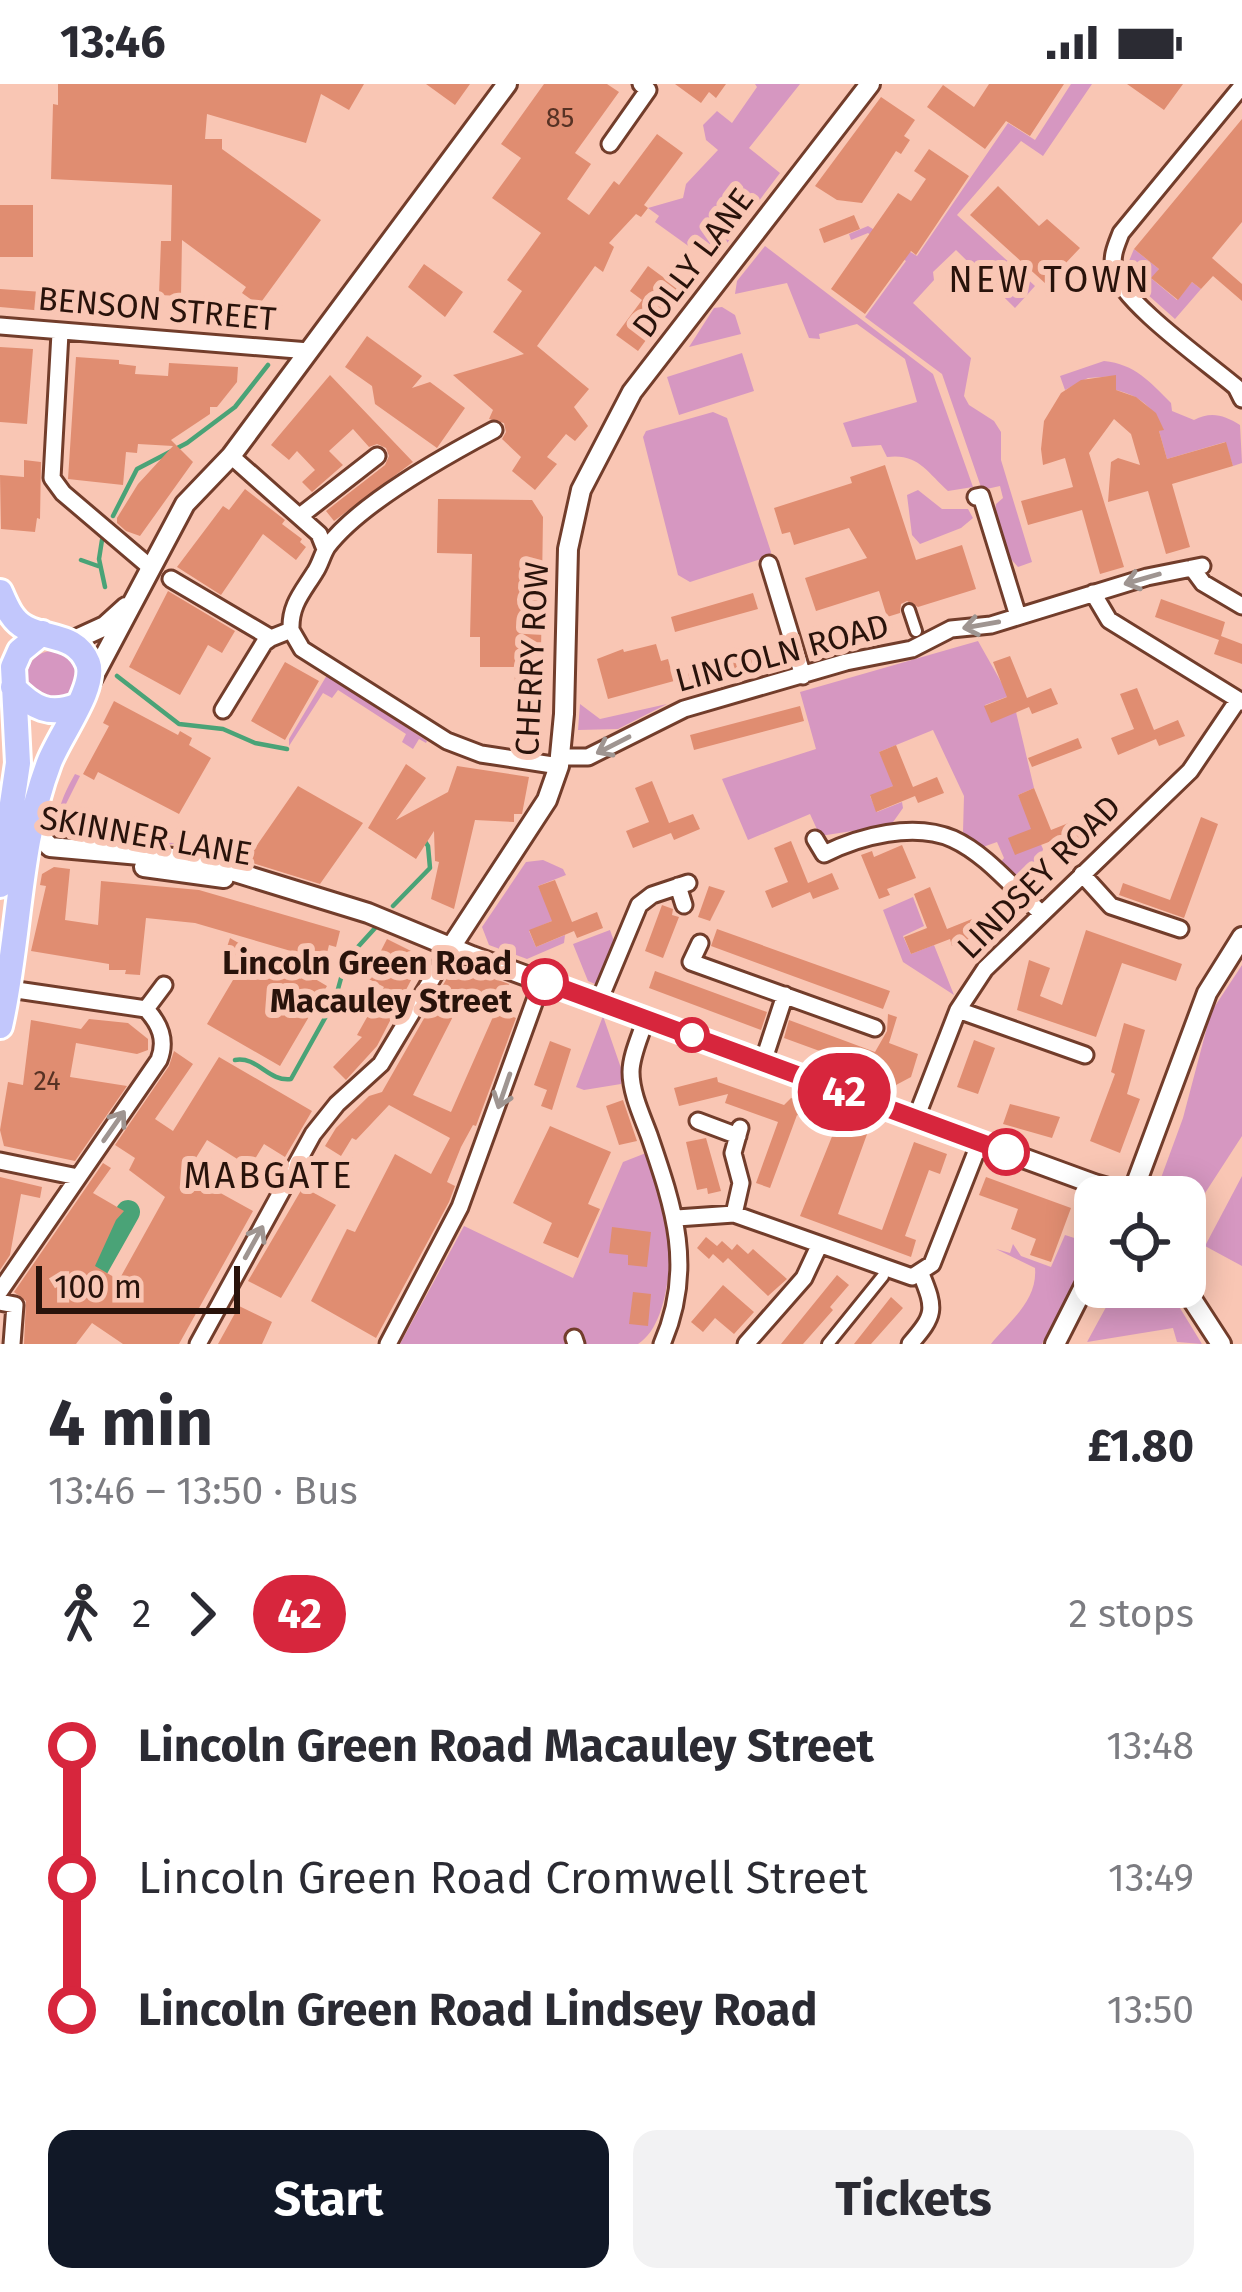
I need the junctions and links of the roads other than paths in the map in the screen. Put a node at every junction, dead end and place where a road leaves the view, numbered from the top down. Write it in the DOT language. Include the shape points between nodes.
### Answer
graph roads {
  1 [pos="507,84"];
  2 [pos="641,84"];
  3 [pos="870,84"];
  4 [pos="1242,86"];
  5 [pos="610,144"];
  6 [pos="0,326"];
  7 [pos="60,333"];
  8 [pos="309,351"];
  9 [pos="1242,399"];
  10 [pos="494,430"];
  11 [pos="231,456"];
  12 [pos="377,456"];
  13 [pos="580,490"];
  14 [pos="979,495"];
  15 [pos="300,515"];
  16 [pos="325,549"];
  17 [pos="769,564"];
  18 [pos="150,568"];
  19 [pos="171,579"];
  20 [pos="0,592"];
  21 [pos="1093,593"];
  22 [pos="129,604"];
  23 [pos="1242,607"];
  24 [pos="909,610"];
  25 [pos="1018,616"];
  26 [pos="291,630"];
  27 [pos="916,631"];
  28 [pos="42,633"];
  29 [pos="271,638"];
  30 [pos="70,642"];
  31 [pos="0,648"];
  32 [pos="803,676"];
  33 [pos="13,685"];
  34 [pos="1240,701"];
  35 [pos="78,704"];
  36 [pos="223,710"];
  37 [pos="559,762"];
  38 [pos="815,839"];
  39 [pos="19,843"];
  40 [pos="1082,874"];
  41 [pos="0,886"];
  42 [pos="685,905"];
  43 [pos="1040,912"];
  44 [pos="1180,929"];
  45 [pos="1242,937"];
  46 [pos="700,943"];
  47 [pos="451,947"];
  48 [pos="542,981"];
  49 [pos="164,985"];
  50 [pos="3,987"];
  51 [pos="785,995"];
  52 [pos="599,1001"];
  53 [pos="146,1009"];
  54 [pos="958,1010"];
  55 [pos="646,1018"];
  56 [pos="0,1026"];
  57 [pos="875,1028"];
  58 [pos="1085,1055"];
  59 [pos="763,1062"];
  60 [pos="916,1118"];
  61 [pos="698,1121"];
  62 [pos="980,1142"];
  63 [pos="0,1160"];
  64 [pos="1076,1176"];
  65 [pos="1139,1176"];
  66 [pos="78,1178"];
  67 [pos="734,1214"];
  68 [pos="676,1218"];
  69 [pos="819,1246"];
  70 [pos="921,1274"];
  71 [pos="883,1276"];
  72 [pos="0,1291"];
  73 [pos="0,1302"];
  74 [pos="1074,1306"];
  75 [pos="1087,1308"];
  76 [pos="1198,1308"];
  77 [pos="12,1344"];
  78 [pos="198,1344"];
  79 [pos="388,1344"];
  80 [pos="662,1344"];
  81 [pos="746,1344"];
  82 [pos="828,1344"];
  83 [pos="910,1344"];
  84 [pos="1055,1344"];
  85 [pos="1067,1344"];
  86 [pos="1221,1344"];
  1 -- 8 [label="street"];
  2 -- 5 [label="street" via="649,90"];
  3 -- 13 [label="street, DOLLY LANE" via="632,392"];
  4 -- 9 [label="street" via="1113,253 1130,300"];
  6 -- 7 [label="street, BENSON STREET"];
  7 -- 8 [label="street, BENSON STREET"];
  7 -- 18 [label="street" via="52,478"];
  8 -- 11 [label="street"];
  10 -- 16 [label="street" via="365,512"];
  11 -- 15 [label="street"];
  11 -- 18 [label="street" via="185,504"];
  12 -- 15 [label="street"];
  13 -- 37 [label="street, CHERRY ROW" via="568,549"];
  14 -- 25 [label="street"];
  15 -- 16 [label="street"];
  16 -- 26 [label="street" via="291,607"];
  17 -- 32 [label="street"];
  18 -- 22 [label="street"];
  19 -- 29 [label="street"];
  20 -- 28 [label="highway" via="23,627"];
  23 -- 21 [label="street, LINCOLN ROAD, one-way" via="1203,583 1197,567"];
  21 -- 25 [label="street, LINCOLN ROAD"];
  21 -- 34 [label="street" via="1109,620"];
  22 -- 30 [label="street"];
  22 -- 35 [label="street"];
  24 -- 27 [label="street"];
  25 -- 32 [label="street, LINCOLN ROAD, one-way"];
  26 -- 29 [label="street"];
  26 -- 37 [label="street" via="302,649 447,741 481,754"];
  28 -- 30 [label="highway"];
  28 -- 33 [label="highway" via="20,651"];
  29 -- 36 [label="street"];
  30 -- 35 [label="highway" via="87,660"];
  31 -- 33 [label="highway"];
  32 -- 37 [label="street, LINCOLN ROAD, one-way" via="672,713 589,757"];
  33 -- 35 [label="highway" via="45,711"];
  33 -- 39 [label="highway"];
  34 -- 40 [label="street, LINDSEY ROAD" via="1190,771"];
  35 -- 39 [label="highway"];
  37 -- 47 [label="street, CHERRY ROW" via="547,800"];
  38 -- 43 [label="street" via="824,854 888,833 952,839"];
  39 -- 41 [label="highway"];
  39 -- 47 [label="street, SKINNER LANE" via="282,889"];
  39 -- 50 [label="highway"];
  40 -- 43 [label="street, LINDSEY ROAD"];
  40 -- 44 [label="street" via="1111,906"];
  42 -- 52 [label="street" via="683,885 639,905"];
  43 -- 54 [label="street, LINDSEY ROAD"];
  45 -- 65 [label="street" via="1208,993"];
  46 -- 51 [label="street" via="692,962"];
  47 -- 48 [label="street, SKINNER LANE"];
  78 -- 47 [label="street, one-way" via="314,1134 381,1064"];
  48 -- 52 [label="street, SKINNER LANE"];
  48 -- 79 [label="street, one-way" via="460,1207"];
  49 -- 53 [label="street"];
  50 -- 53 [label="street"];
  50 -- 56 [label="highway"];
  51 -- 57 [label="street"];
  51 -- 59 [label="street"];
  52 -- 55 [label="street, SKINNER LANE"];
  66 -- 53 [label="street, one-way" via="159,1060 164,1039"];
  54 -- 58 [label="street"];
  54 -- 60 [label="street, LINDSEY ROAD"];
  55 -- 59 [label="street, SKINNER LANE"];
  55 -- 68 [label="street" via="632,1086"];
  59 -- 60 [label="street, SKINNER LANE"];
  60 -- 62 [label="street, SKINNER LANE"];
  61 -- 67 [label="street" via="739,1132"];
  62 -- 64 [label="street, SKINNER LANE"];
  62 -- 70 [label="street"];
  63 -- 66 [label="street"];
  66 -- 72 [label="street"];
  67 -- 68 [label="street"];
  67 -- 69 [label="street"];
  68 -- 80 [label="street" via="676,1299"];
  69 -- 70 [label="street" via="899,1275"];
  69 -- 81 [label="street" via="804,1278"];
  70 -- 83 [label="street" via="933,1308"];
  71 -- 82 [label="street"];
  73 -- 77 [label="street" via="14,1305"];
  74 -- 84 [label="street"];
  75 -- 85 [label="street"];
  76 -- 86 [label="street"];
}
